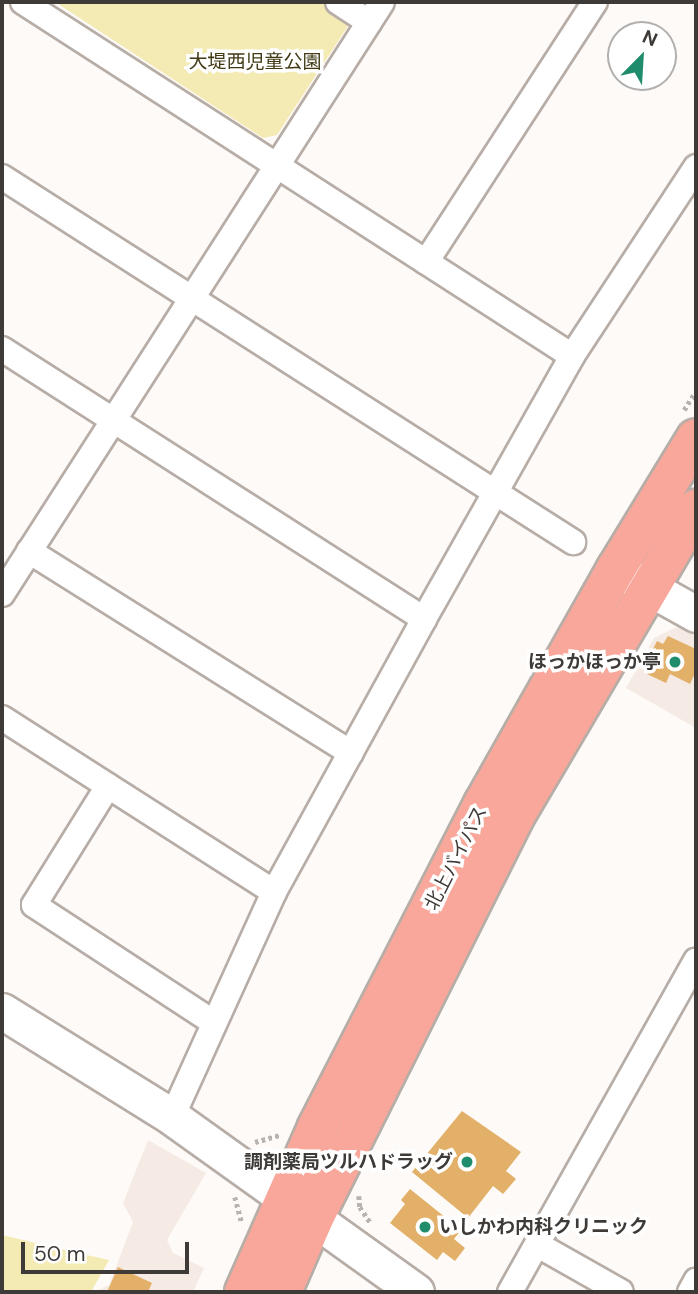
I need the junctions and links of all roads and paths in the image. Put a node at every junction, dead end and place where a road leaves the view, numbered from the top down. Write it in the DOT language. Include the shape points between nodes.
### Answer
graph roads {
  1 [pos="338,2"];
  2 [pos="595,2"];
  3 [pos="29,3"];
  4 [pos="375,12"];
  5 [pos="277,165"];
  6 [pos="696,167"];
  7 [pos="2,177"];
  8 [pos="426,262"];
  9 [pos="192,298"];
  10 [pos="2,349"];
  11 [pos="572,356"];
  12 [pos="113,420"];
  13 [pos="696,439"];
  14 [pos="497,491"];
  15 [pos="696,509"];
  16 [pos="573,542"];
  17 [pos="29,551"];
  18 [pos="632,578"];
  19 [pos="2,594"];
  20 [pos="696,614"];
  21 [pos="424,619"];
  22 [pos="2,718"];
  23 [pos="351,753"];
  24 [pos="108,786"];
  25 [pos="274,892"];
  26 [pos="696,961"];
  27 [pos="2,1011"];
  28 [pos="214,1023"];
  29 [pos="172,1117"];
  30 [pos="229,1187"];
  31 [pos="299,1207"];
  32 [pos="242,1234"];
  33 [pos="537,1245"];
  34 [pos="696,1281"];
  35 [pos="244,1292"];
  36 [pos="282,1292"];
  37 [pos="416,1292"];
  38 [pos="510,1292"];
  39 [pos="621,1292"];
  40 [pos="690,1292"];
  1 -- 4 [label="street"];
  2 -- 8 [label="street"];
  3 -- 5 [label="street"];
  4 -- 5 [label="street"];
  5 -- 8 [label="street"];
  5 -- 9 [label="street"];
  6 -- 11 [label="street"];
  7 -- 9 [label="street"];
  8 -- 11 [label="street"];
  9 -- 12 [label="street"];
  9 -- 14 [label="street"];
  10 -- 12 [label="street"];
  11 -- 14 [label="street"];
  12 -- 17 [label="street"];
  12 -- 21 [label="street"];
  13 -- 18 [label="highway, 北上バイパス"];
  14 -- 16 [label="street"];
  14 -- 21 [label="street"];
  15 -- 18 [label="highway, 北上バイパス"];
  17 -- 19 [label="street"];
  17 -- 23 [label="street"];
  18 -- 20 [label="street"];
  18 -- 31 [label="highway, 北上バイパス" via="483,804"];
  21 -- 23 [label="street"];
  22 -- 24 [label="street"];
  23 -- 25 [label="street"];
  24 -- 25 [label="street"];
  24 -- 28 [label="street" via="34,905"];
  25 -- 28 [label="street"];
  26 -- 33 [label="street"];
  27 -- 29 [label="street"];
  28 -- 29 [label="street"];
  29 -- 31 [label="street"];
  30 -- 32 [label="path" via="241,1213"];
  31 -- 35 [label="highway, 北上バイパス"];
  31 -- 36 [label="highway, 北上バイパス"];
  31 -- 37 [label="street"];
  33 -- 38 [label="street"];
  33 -- 39 [label="street"];
  34 -- 40 [label="street"];
}
